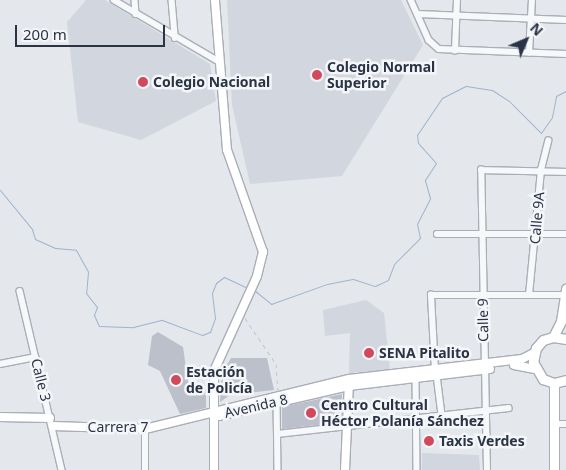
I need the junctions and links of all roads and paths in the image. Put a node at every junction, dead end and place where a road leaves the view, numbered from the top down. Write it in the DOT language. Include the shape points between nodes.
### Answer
graph roads {
  1 [pos="114,0"];
  2 [pos="135,0"];
  3 [pos="172,0"];
  4 [pos="215,0"];
  5 [pos="411,0"];
  6 [pos="457,0"];
  7 [pos="532,0"];
  8 [pos="136,14"];
  9 [pos="418,14"];
  10 [pos="457,15"];
  11 [pos="530,18"];
  12 [pos="566,20"];
  13 [pos="175,38"];
  14 [pos="455,51"];
  15 [pos="529,53"];
  16 [pos="566,54"];
  17 [pos="218,61"];
  18 [pos="548,141"];
  19 [pos="541,170"];
  20 [pos="566,172"];
  21 [pos="437,234"];
  22 [pos="482,234"];
  23 [pos="536,234"];
  24 [pos="566,234"];
  25 [pos="20,291"];
  26 [pos="566,292"];
  27 [pos="483,295"];
  28 [pos="529,295"];
  29 [pos="240,311"];
  30 [pos="553,337"];
  31 [pos="566,339"];
  32 [pos="534,353"];
  33 [pos="35,357"];
  34 [pos="0,364"];
  35 [pos="484,367"];
  36 [pos="535,369"];
  37 [pos="436,372"];
  38 [pos="416,378"];
  39 [pos="566,380"];
  40 [pos="349,383"];
  41 [pos="554,383"];
  42 [pos="277,398"];
  43 [pos="509,408"];
  44 [pos="486,411"];
  45 [pos="212,414"];
  46 [pos="442,415"];
  47 [pos="0,416"];
  48 [pos="416,418"];
  49 [pos="52,422"];
  50 [pos="554,424"];
  51 [pos="566,424"];
  52 [pos="346,426"];
  53 [pos="145,429"];
  54 [pos="277,434"];
  55 [pos="62,470"];
  56 [pos="145,470"];
  57 [pos="214,470"];
  58 [pos="278,470"];
  59 [pos="345,470"];
  60 [pos="417,470"];
  61 [pos="487,470"];
  62 [pos="554,470"];
  1 -- 8 [label="street"];
  2 -- 8 [label="street"];
  3 -- 13 [label="street"];
  4 -- 17 [label="main road"];
  5 -- 9 [label="street"];
  6 -- 10 [label="street"];
  7 -- 11 [label="street"];
  8 -- 13 [label="street"];
  9 -- 10 [label="street"];
  9 -- 14 [label="street" via="435,48"];
  10 -- 11 [label="street"];
  10 -- 14 [label="street"];
  11 -- 12 [label="street"];
  11 -- 15 [label="street"];
  13 -- 17 [label="street"];
  14 -- 15 [label="street"];
  15 -- 16 [label="street"];
  17 -- 29 [label="main road" via="227,150 263,252"];
  18 -- 19 [label="street, Calle 9A"];
  19 -- 20 [label="street"];
  19 -- 22 [label="street, Calle 9" via="481,170"];
  19 -- 23 [label="street, Calle 9A"];
  21 -- 22 [label="street"];
  22 -- 23 [label="street"];
  22 -- 27 [label="street, Calle 9"];
  23 -- 24 [label="street"];
  23 -- 28 [label="street, Calle 9A"];
  25 -- 33 [label="street, Calle 3"];
  26 -- 28 [label="street"];
  26 -- 30 [label="main road"];
  27 -- 28 [label="street"];
  27 -- 35 [label="street, Calle 9"];
  27 -- 37 [label="street" via="431,295"];
  29 -- 42 [label="path" via="276,364"];
  29 -- 45 [label="main road" via="214,371"];
  30 -- 31 [label="main road"];
  30 -- 32 [label="main road" via="539,344"];
  32 -- 35 [label="main road, Avenida 8" via="522,360"];
  32 -- 36 [label="main road"];
  33 -- 34 [label="street"];
  33 -- 49 [label="street, Calle 3"];
  35 -- 36 [label="main road, Avenida 8" via="523,364"];
  35 -- 37 [label="main road, Avenida 8"];
  35 -- 44 [label="street, Calle 9"];
  36 -- 41 [label="main road" via="543,379"];
  37 -- 38 [label="main road, Avenida 8"];
  37 -- 40 [label="main road, Avenida 8"];
  37 -- 46 [label="street"];
  38 -- 40 [label="main road, Avenida 8"];
  38 -- 48 [label="street"];
  39 -- 41 [label="main road"];
  40 -- 42 [label="main road, Avenida 8"];
  40 -- 52 [label="main road"];
  41 -- 50 [label="main road"];
  42 -- 45 [label="main road, Avenida 8"];
  42 -- 54 [label="street"];
  43 -- 44 [label="street"];
  44 -- 46 [label="street"];
  44 -- 61 [label="street, Calle 9"];
  45 -- 53 [label="main road, Carrera 7"];
  45 -- 57 [label="main road"];
  46 -- 48 [label="street"];
  47 -- 49 [label="main road, Carrera 7"];
  48 -- 52 [label="street"];
  48 -- 60 [label="street"];
  49 -- 53 [label="main road, Carrera 7"];
  49 -- 55 [label="street, Calle 3"];
  50 -- 51 [label="street"];
  50 -- 62 [label="main road"];
  52 -- 54 [label="street"];
  52 -- 59 [label="main road"];
  53 -- 56 [label="street"];
  54 -- 58 [label="street"];
}
